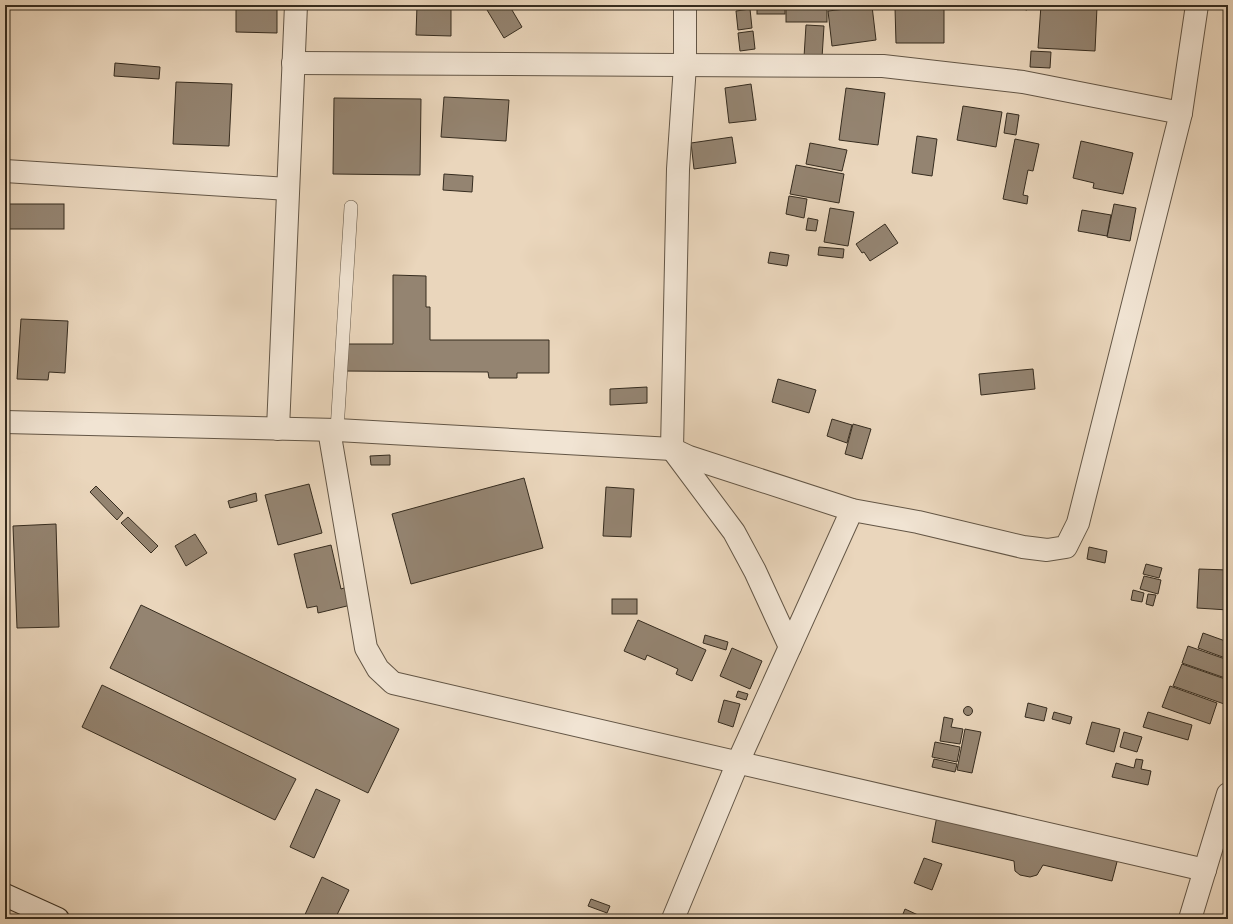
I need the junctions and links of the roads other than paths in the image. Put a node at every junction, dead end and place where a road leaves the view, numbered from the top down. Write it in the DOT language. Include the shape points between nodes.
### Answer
graph roads {
  1 [pos="296,5"];
  2 [pos="685,5"];
  3 [pos="1197,5"];
  4 [pos="293,63"];
  5 [pos="685,65"];
  6 [pos="1181,113"];
  7 [pos="5,171"];
  8 [pos="288,189"];
  9 [pos="351,207"];
  10 [pos="5,422"];
  11 [pos="278,429"];
  12 [pos="333,430"];
  13 [pos="672,449"];
  14 [pos="852,510"];
  15 [pos="790,647"];
  16 [pos="738,762"];
  17 [pos="1228,794"];
  18 [pos="1205,870"];
  19 [pos="5,895"];
  20 [pos="58,919"];
  21 [pos="672,919"];
  22 [pos="1190,919"];
  1 -- 4 [label="street"];
  2 -- 5 [label="street"];
  3 -- 6 [label="street"];
  4 -- 5 [label="street"];
  4 -- 8 [label="street"];
  5 -- 6 [label="street" via="882,66 1023,82"];
  5 -- 13 [label="street" via="678,169"];
  6 -- 14 [label="street" via="1078,523 1066,547 1048,550 1023,547 918,522"];
  7 -- 8 [label="street"];
  8 -- 11 [label="street"];
  9 -- 12 [label="lane"];
  10 -- 11 [label="street"];
  11 -- 12 [label="street"];
  12 -- 13 [label="street"];
  12 -- 16 [label="street" via="366,648 378,669 393,683"];
  13 -- 14 [label="street" via="689,457"];
  13 -- 15 [label="street" via="734,532 756,571"];
  14 -- 15 [label="street"];
  15 -- 16 [label="street"];
  16 -- 18 [label="street"];
  16 -- 21 [label="street"];
  17 -- 18 [label="street"];
  18 -- 22 [label="street"];
  19 -- 20 [label="street"];
}
